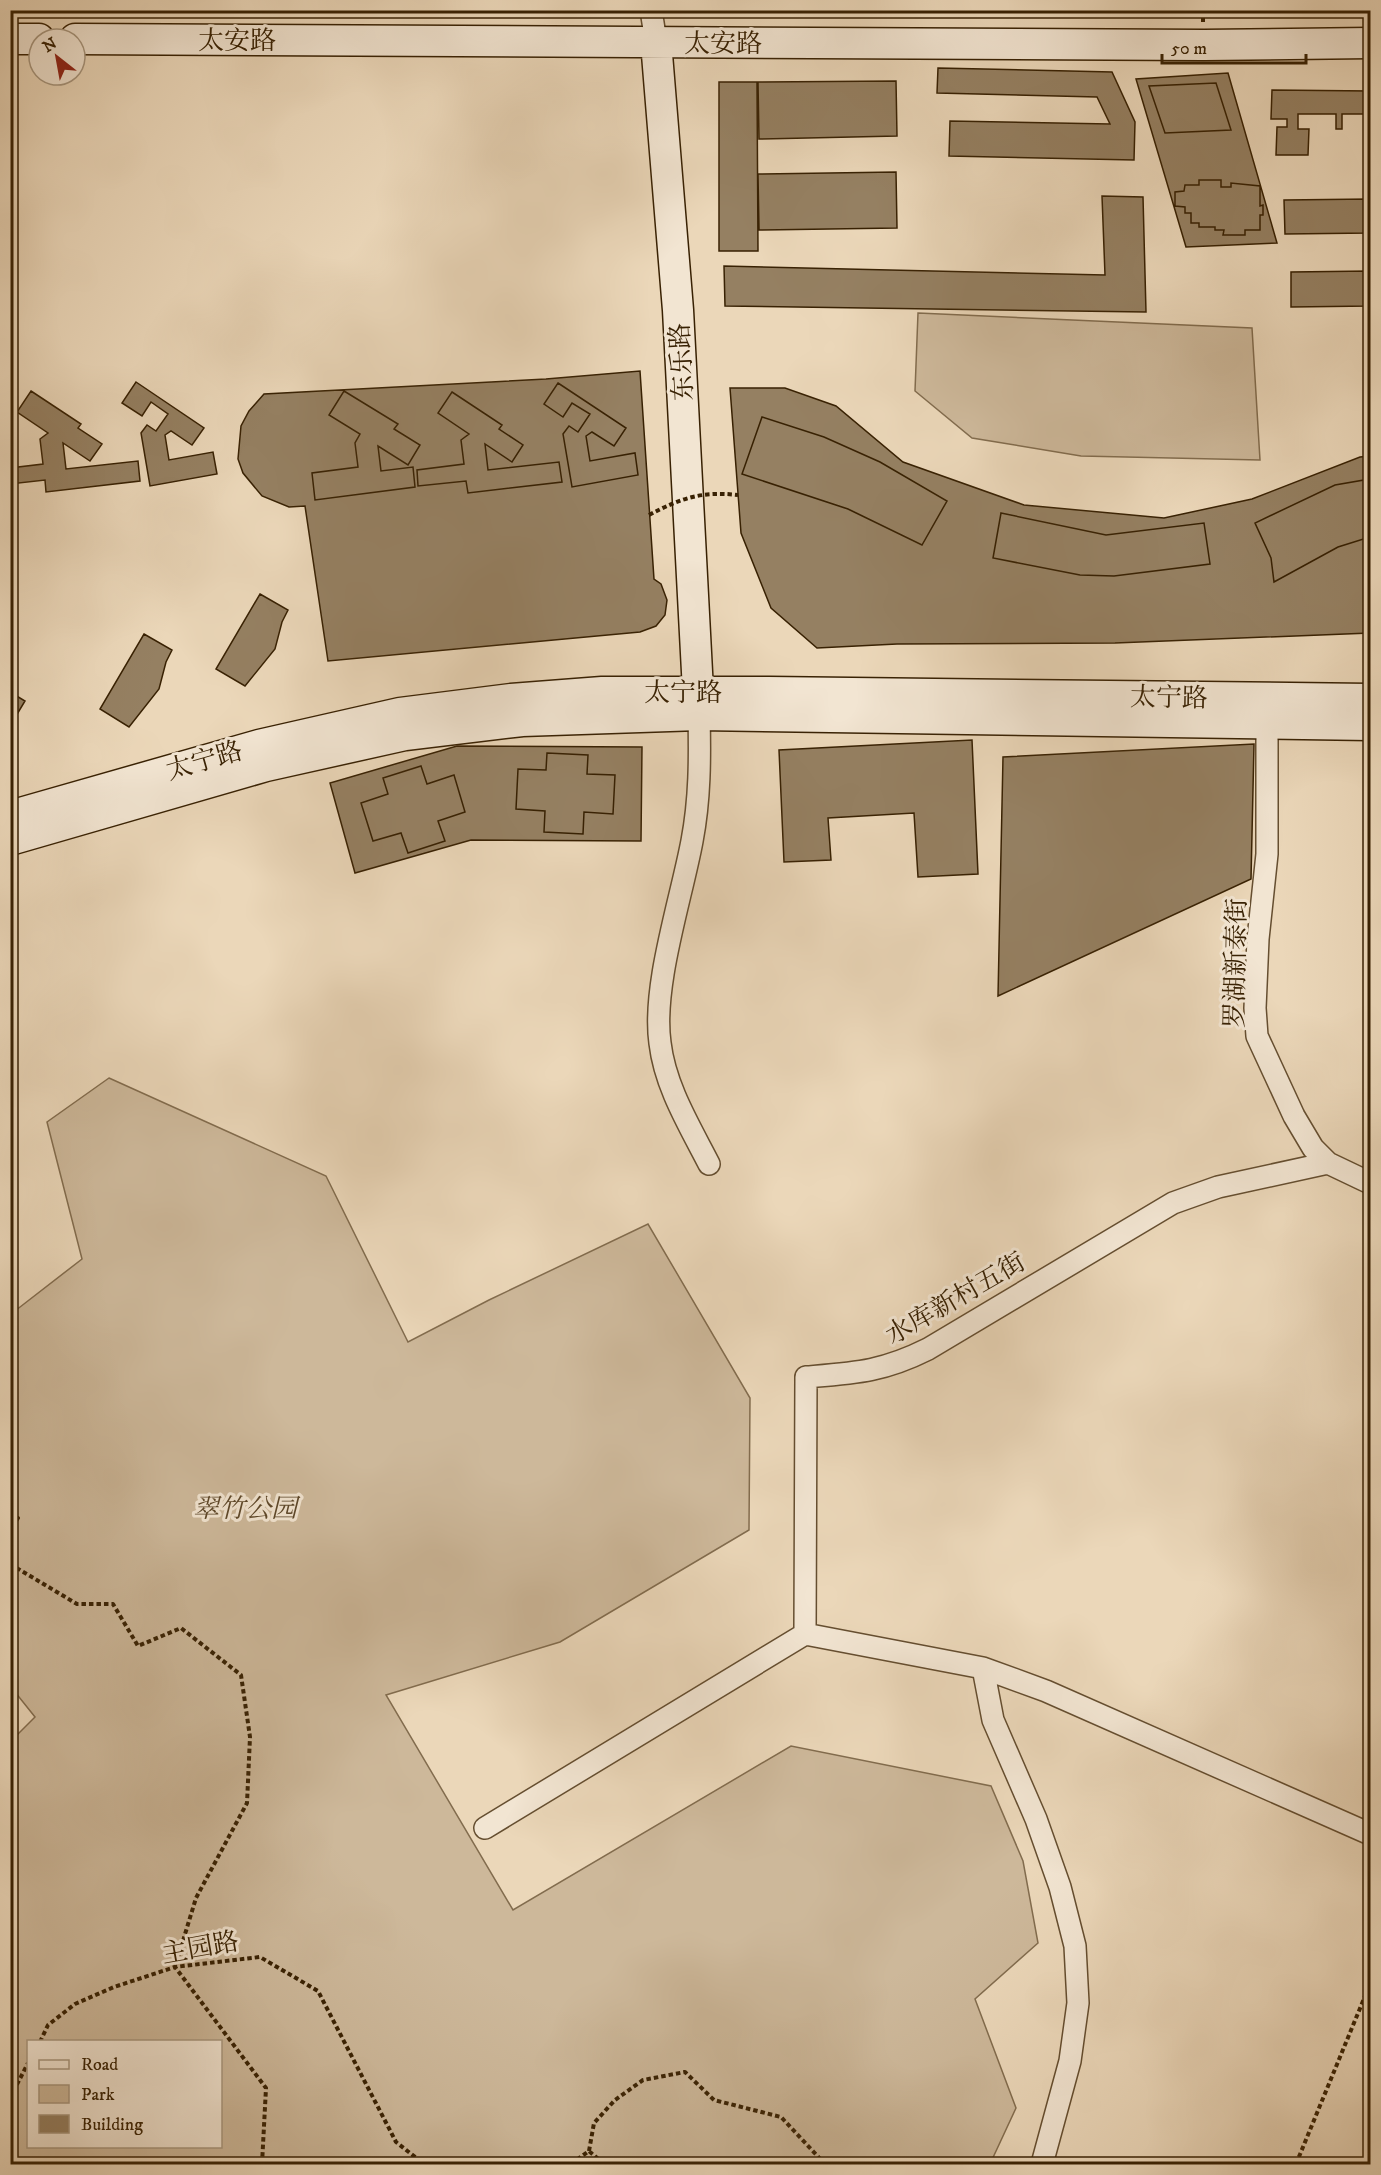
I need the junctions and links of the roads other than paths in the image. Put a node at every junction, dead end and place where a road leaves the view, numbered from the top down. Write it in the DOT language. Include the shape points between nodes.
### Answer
graph roads {
  1 [pos="651,10"];
  2 [pos="10,39"];
  3 [pos="27,39"];
  4 [pos="87,39"];
  5 [pos="656,42"];
  6 [pos="1371,43"];
  7 [pos="1371,699"];
  8 [pos="699,703"];
  9 [pos="1267,712"];
  10 [pos="1371,725"];
  11 [pos="10,816"];
  12 [pos="10,840"];
  13 [pos="1328,1163"];
  14 [pos="709,1164"];
  15 [pos="1371,1183"];
  16 [pos="805,1634"];
  17 [pos="983,1668"];
  18 [pos="484,1828"];
  19 [pos="1371,1834"];
  20 [pos="1042,2164"];
  1 -- 5 [label="street, 东乐路"];
  2 -- 3 [label="main road"];
  4 -- 5 [label="main road, 太安路"];
  5 -- 6 [label="main road, 太安路"];
  5 -- 8 [label="main road, 东乐路" via="678,310"];
  7 -- 9 [label="main road, 太宁路"];
  8 -- 9 [label="main road, 太宁路"];
  8 -- 11 [label="main road, 太宁路" via="602,692 400,713 258,745"];
  8 -- 12 [label="main road, 太宁路" via="405,735 266,766"];
  8 -- 14 [label="street" via="701,780 662,983 659,1041 678,1103"];
  9 -- 10 [label="main road, 太宁路"];
  9 -- 13 [label="street, 罗湖新泰街" via="1267,854 1258,939 1257,1036 1294,1116 1313,1148"];
  13 -- 15 [label="street, 罗湖新泰街"];
  13 -- 16 [label="street, 水库新村五街" via="1218,1186 1173,1203 897,1365 806,1377"];
  16 -- 17 [label="street"];
  16 -- 18 [label="street"];
  17 -- 19 [label="street" via="1046,1691"];
  17 -- 20 [label="street" via="993,1720 1036,1819 1075,1946 1078,2003 1070,2061"];
}
